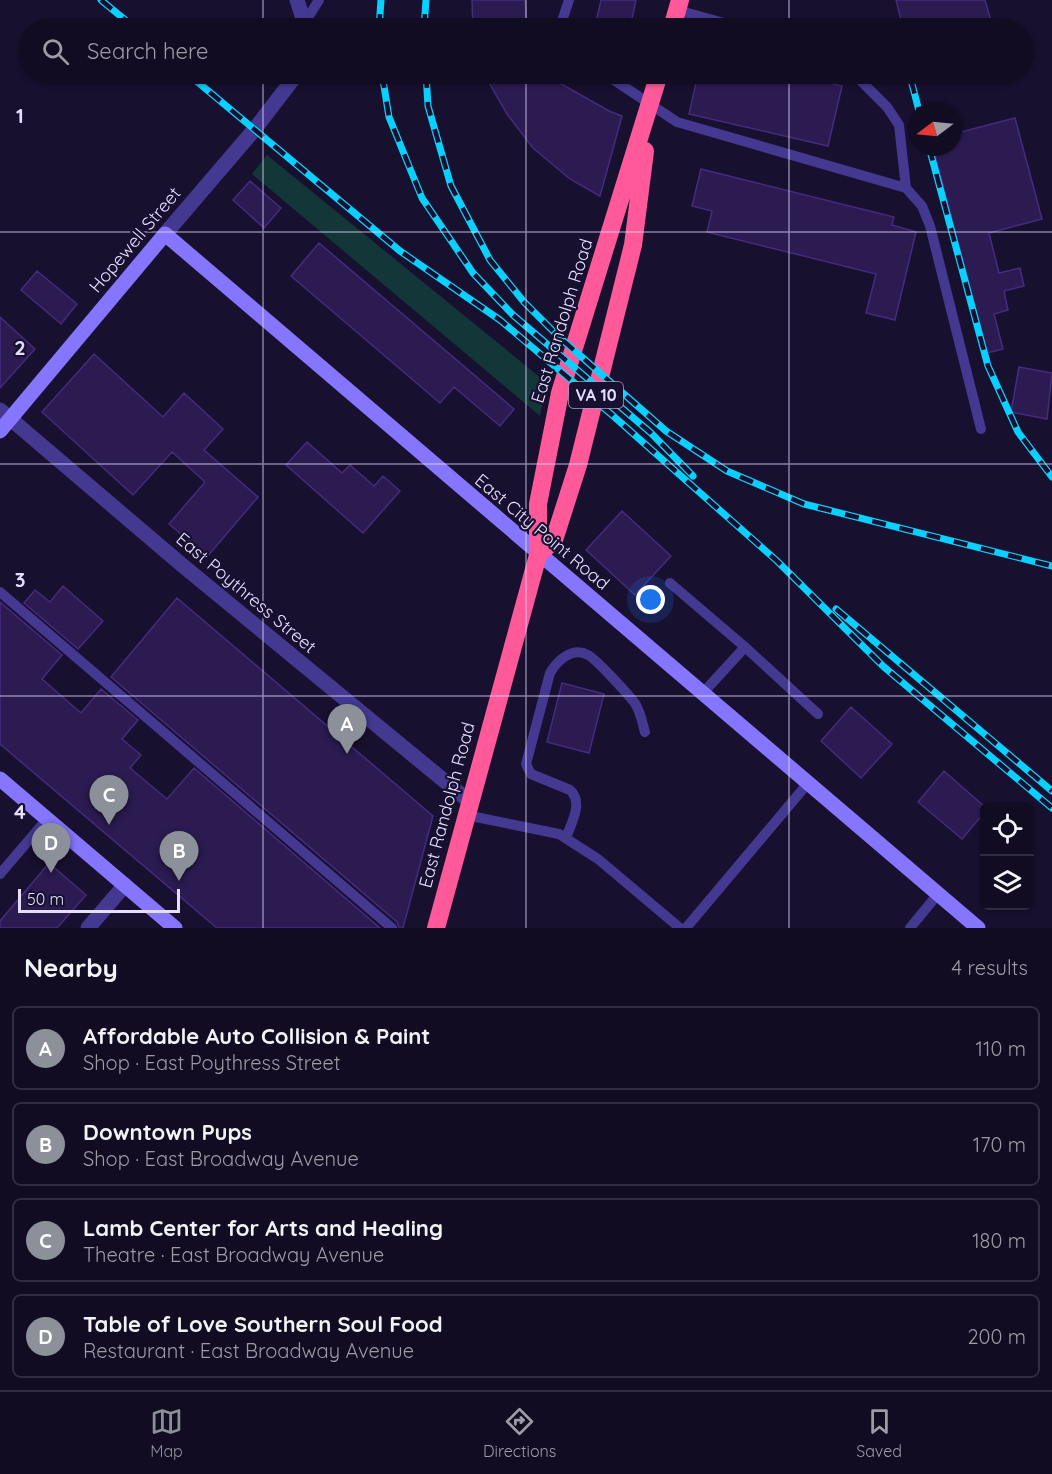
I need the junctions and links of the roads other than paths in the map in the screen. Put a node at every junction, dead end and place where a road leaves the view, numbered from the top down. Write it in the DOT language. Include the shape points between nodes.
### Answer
graph roads {
  1 [pos="297,0"];
  2 [pos="319,0"];
  3 [pos="569,0"];
  4 [pos="679,5"];
  5 [pos="303,18"];
  6 [pos="309,18"];
  7 [pos="563,18"];
  8 [pos="715,18"];
  9 [pos="292,84"];
  10 [pos="620,84"];
  11 [pos="656,84"];
  12 [pos="864,84"];
  13 [pos="651,104"];
  14 [pos="906,188"];
  15 [pos="165,234"];
  16 [pos="3,420"];
  17 [pos="981,429"];
  18 [pos="538,555"];
  19 [pos="670,583"];
  20 [pos="0,592"];
  21 [pos="745,647"];
  22 [pos="702,694"];
  23 [pos="818,714"];
  24 [pos="645,732"];
  25 [pos="0,779"];
  26 [pos="808,783"];
  27 [pos="468,809"];
  28 [pos="47,819"];
  29 [pos="566,838"];
  30 [pos="0,874"];
  31 [pos="125,885"];
  32 [pos="938,894"];
  33 [pos="88,928"];
  34 [pos="175,928"];
  35 [pos="392,928"];
  36 [pos="436,928"];
  37 [pos="680,928"];
  38 [pos="686,928"];
  39 [pos="910,928"];
  40 [pos="978,928"];
  1 -- 5 [label="street"];
  2 -- 6 [label="lane"];
  3 -- 7 [label="lane"];
  4 -- 8 [label="lane"];
  9 -- 15 [label="street, Hopewell Street"];
  10 -- 13 [label="lane"];
  11 -- 13 [label="highway, East Randolph Road / VA 10"];
  12 -- 14 [label="lane" via="899,125"];
  13 -- 14 [label="lane" via="677,122"];
  13 -- 18 [label="highway, East Randolph Road / VA 10" via="560,393 538,504"];
  13 -- 18 [label="highway, East Randolph Road / VA 10" via="633,245 619,303 568,497 554,540"];
  14 -- 17 [label="lane" via="922,206 930,226"];
  15 -- 16 [label="street, Hopewell Street"];
  15 -- 18 [label="street, East City Point Road"];
  16 -- 27 [label="street, East Poythress Street" via="182,565"];
  18 -- 22 [label="street, East City Point Road"];
  18 -- 27 [label="highway, East Randolph Road / VA 10"];
  19 -- 21 [label="lane"];
  20 -- 35 [label="lane"];
  21 -- 22 [label="lane"];
  21 -- 23 [label="lane"];
  22 -- 26 [label="street, East City Point Road"];
  24 -- 29 [label="lane" via="634,702 587,654 576,652 555,663 526,764 531,774 575,794 578,801"];
  25 -- 28 [label="street"];
  26 -- 32 [label="street, East City Point Road"];
  26 -- 38 [label="lane"];
  27 -- 29 [label="lane"];
  27 -- 36 [label="highway, East Randolph Road / VA 10"];
  28 -- 30 [label="lane"];
  28 -- 31 [label="street"];
  29 -- 37 [label="lane" via="598,859"];
  31 -- 33 [label="street"];
  31 -- 34 [label="street"];
  32 -- 39 [label="lane"];
  32 -- 40 [label="street, East City Point Road"];
}
